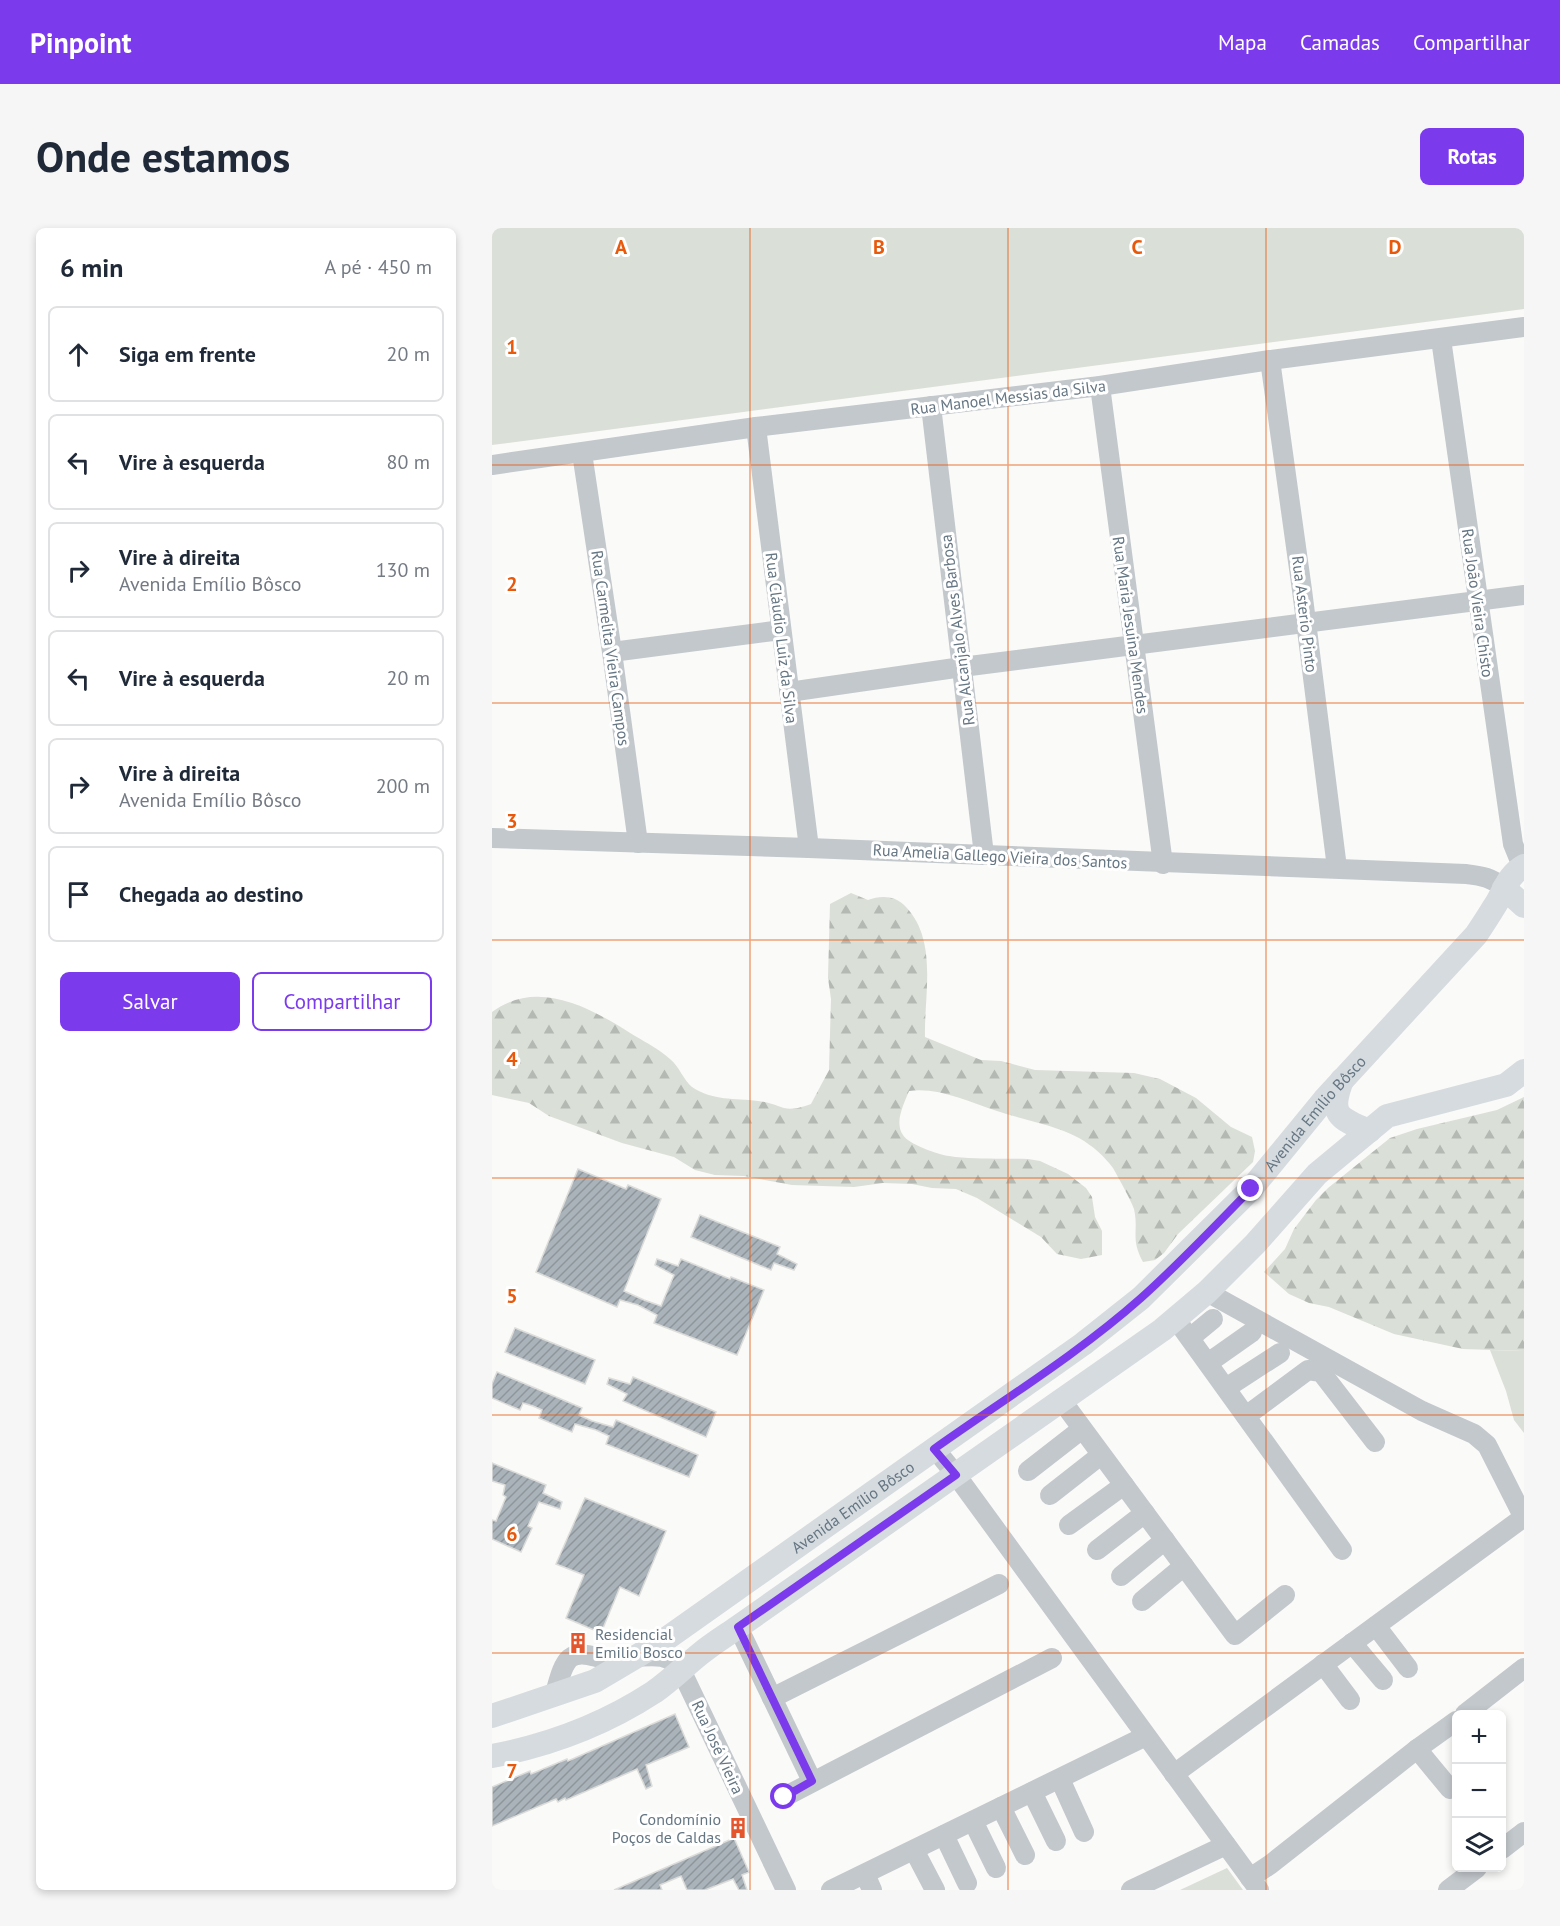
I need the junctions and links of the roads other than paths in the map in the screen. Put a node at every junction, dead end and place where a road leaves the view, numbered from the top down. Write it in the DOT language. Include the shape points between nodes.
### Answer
graph roads {
  1 [pos="1524,327"];
  2 [pos="1441,339"];
  3 [pos="1270,360"];
  4 [pos="1100,386"];
  5 [pos="931,406"];
  6 [pos="756,427"];
  7 [pos="582,453"];
  8 [pos="492,465"];
  9 [pos="1524,595"];
  10 [pos="1478,600"];
  11 [pos="1306,622"];
  12 [pos="781,630"];
  13 [pos="1134,646"];
  14 [pos="612,652"];
  15 [pos="962,667"];
  16 [pos="789,692"];
  17 [pos="492,838"];
  18 [pos="638,843"];
  19 [pos="809,848"];
  20 [pos="984,855"];
  21 [pos="1163,864"];
  22 [pos="1523,866"];
  23 [pos="1336,868"];
  24 [pos="1504,888"];
  25 [pos="1524,906"];
  26 [pos="1524,1071"];
  27 [pos="1342,1080"];
  28 [pos="1369,1131"];
  29 [pos="1207,1292"];
  30 [pos="1126,1310"];
  31 [pos="1213,1319"];
  32 [pos="1168,1324"];
  33 [pos="1251,1332"];
  34 [pos="1190,1338"];
  35 [pos="1280,1353"];
  36 [pos="1208,1363"];
  37 [pos="1226,1388"];
  38 [pos="1062,1401"];
  39 [pos="1246,1416"];
  40 [pos="1082,1429"];
  41 [pos="1375,1442"];
  42 [pos="934,1449"];
  43 [pos="1101,1455"];
  44 [pos="1028,1471"];
  45 [pos="956,1475"];
  46 [pos="1124,1485"];
  47 [pos="1050,1495"];
  48 [pos="1145,1513"];
  49 [pos="1524,1518"];
  50 [pos="1069,1525"];
  51 [pos="1164,1540"];
  52 [pos="1097,1550"];
  53 [pos="1342,1550"];
  54 [pos="1184,1566"];
  55 [pos="1121,1576"];
  56 [pos="999,1584"];
  57 [pos="1285,1595"];
  58 [pos="1142,1601"];
  59 [pos="1376,1626"];
  60 [pos="738,1627"];
  61 [pos="1352,1643"];
  62 [pos="635,1658"];
  63 [pos="1052,1658"];
  64 [pos="1323,1664"];
  65 [pos="1408,1668"];
  66 [pos="1524,1668"];
  67 [pos="681,1670"];
  68 [pos="1383,1680"];
  69 [pos="772,1698"];
  70 [pos="1350,1700"];
  71 [pos="1470,1710"];
  72 [pos="492,1716"];
  73 [pos="1452,1731"];
  74 [pos="1146,1736"];
  75 [pos="1417,1749"];
  76 [pos="492,1756"];
  77 [pos="1174,1774"];
  78 [pos="1060,1779"];
  79 [pos="812,1781"];
  80 [pos="1450,1789"];
  81 [pos="1032,1792"];
  82 [pos="784,1797"];
  83 [pos="1001,1807"];
  84 [pos="973,1821"];
  85 [pos="1084,1832"];
  86 [pos="1524,1832"];
  87 [pos="944,1835"];
  88 [pos="1056,1841"];
  89 [pos="1226,1845"];
  90 [pos="1506,1846"];
  91 [pos="914,1850"];
  92 [pos="1025,1856"];
  93 [pos="996,1868"];
  94 [pos="1472,1872"];
  95 [pos="868,1882"];
  96 [pos="967,1883"];
  97 [pos="1255,1884"];
  98 [pos="835,1889"];
  99 [pos="786,1890"];
  100 [pos="935,1890"];
  101 [pos="1131,1890"];
  102 [pos="1448,1890"];
  1 -- 2 [label="street, Rua Manoel Messias da Silva"];
  2 -- 3 [label="street, Rua Manoel Messias da Silva"];
  2 -- 10 [label="street, Rua João Vieira Chisto"];
  3 -- 4 [label="street, Rua Manoel Messias da Silva"];
  3 -- 11 [label="street, Rua Asterio Pinto"];
  4 -- 5 [label="street, Rua Manoel Messias da Silva"];
  4 -- 13 [label="street, Rua Maria Jesuina Mendes"];
  5 -- 6 [label="street, Rua Manoel Messias da Silva"];
  5 -- 15 [label="street, Rua Alcanjalo Alves Barbosa"];
  6 -- 7 [label="street, Rua Manoel Messias da Silva"];
  6 -- 12 [label="street, Rua Cláudio Luiz da Silva"];
  7 -- 8 [label="street, Rua Manoel Messias da Silva"];
  7 -- 14 [label="street, Rua Carmelita Vieira Campos"];
  9 -- 10 [label="street"];
  10 -- 11 [label="street"];
  10 -- 22 [label="street, Rua João Vieira Chisto" via="1513,844"];
  11 -- 13 [label="street"];
  11 -- 23 [label="street, Rua Asterio Pinto"];
  12 -- 14 [label="street"];
  12 -- 16 [label="street, Rua Cláudio Luiz da Silva"];
  13 -- 15 [label="street"];
  13 -- 21 [label="street, Rua Maria Jesuina Mendes"];
  14 -- 18 [label="street, Rua Carmelita Vieira Campos"];
  15 -- 16 [label="street"];
  15 -- 20 [label="street, Rua Alcanjalo Alves Barbosa"];
  16 -- 19 [label="street, Rua Cláudio Luiz da Silva"];
  17 -- 18 [label="street, Rua Amelia Gallego Vieira dos Santos"];
  18 -- 19 [label="street, Rua Amelia Gallego Vieira dos Santos"];
  19 -- 20 [label="street, Rua Amelia Gallego Vieira dos Santos"];
  20 -- 21 [label="street, Rua Amelia Gallego Vieira dos Santos"];
  21 -- 23 [label="street, Rua Amelia Gallego Vieira dos Santos"];
  22 -- 24 [label="main road, Avenida Emílio Bôsco"];
  23 -- 24 [label="street, Rua Amelia Gallego Vieira dos Santos" via="1486,876"];
  24 -- 25 [label="main road"];
  24 -- 27 [label="main road, Avenida Emílio Bôsco" via="1476,935"];
  26 -- 28 [label="main road, Avenida Emílio Bôsco" via="1506,1084 1387,1116"];
  27 -- 28 [label="main road" via="1335,1098 1339,1115"];
  27 -- 30 [label="main road, Avenida Emílio Bôsco" via="1256,1183"];
  28 -- 29 [label="main road, Avenida Emílio Bôsco" via="1317,1174"];
  29 -- 32 [label="main road, Avenida Emílio Bôsco"];
  29 -- 49 [label="street" via="1422,1412 1474,1434 1493,1456"];
  30 -- 32 [label="main road" via="1153,1308"];
  30 -- 42 [label="main road, Avenida Emílio Bôsco"];
  31 -- 34 [label="street"];
  32 -- 34 [label="street"];
  32 -- 38 [label="main road, Avenida Emílio Bôsco"];
  33 -- 36 [label="street"];
  34 -- 36 [label="street"];
  35 -- 37 [label="street"];
  36 -- 37 [label="street"];
  37 -- 39 [label="street"];
  38 -- 40 [label="street"];
  38 -- 45 [label="main road, Avenida Emílio Bôsco"];
  39 -- 41 [label="street" via="1308,1370 1321,1372"];
  39 -- 53 [label="street"];
  40 -- 43 [label="street"];
  40 -- 44 [label="street"];
  42 -- 45 [label="street"];
  42 -- 62 [label="main road, Avenida Emílio Bôsco"];
  43 -- 46 [label="street"];
  43 -- 47 [label="street"];
  45 -- 60 [label="main road, Avenida Emílio Bôsco"];
  45 -- 74 [label="street"];
  46 -- 48 [label="street"];
  46 -- 50 [label="street"];
  48 -- 51 [label="street"];
  48 -- 52 [label="street"];
  49 -- 59 [label="street"];
  51 -- 54 [label="street"];
  51 -- 55 [label="street"];
  54 -- 57 [label="street" via="1235,1635"];
  54 -- 58 [label="street"];
  56 -- 69 [label="street"];
  59 -- 61 [label="street"];
  59 -- 65 [label="street"];
  60 -- 67 [label="main road, Avenida Emílio Bôsco"];
  60 -- 69 [label="street"];
  61 -- 64 [label="street"];
  61 -- 68 [label="street"];
  62 -- 67 [label="street" via="669,1659"];
  62 -- 72 [label="main road, Avenida Emílio Bôsco" via="595,1681"];
  63 -- 79 [label="street"];
  64 -- 70 [label="street"];
  64 -- 77 [label="street"];
  66 -- 71 [label="street"];
  67 -- 76 [label="main road, Avenida Emílio Bôsco" via="621,1712 588,1728"];
  67 -- 99 [label="street, Rua José Vieira"];
  69 -- 79 [label="street"];
  73 -- 75 [label="street"];
  74 -- 77 [label="street"];
  74 -- 78 [label="street"];
  75 -- 80 [label="street"];
  75 -- 97 [label="street" via="1271,1864"];
  77 -- 89 [label="street"];
  78 -- 81 [label="street"];
  78 -- 85 [label="street"];
  79 -- 82 [label="street"];
  81 -- 83 [label="street"];
  81 -- 88 [label="street"];
  83 -- 84 [label="street"];
  83 -- 92 [label="street"];
  84 -- 87 [label="street"];
  84 -- 93 [label="street"];
  86 -- 90 [label="street"];
  87 -- 91 [label="street"];
  87 -- 96 [label="street"];
  89 -- 97 [label="street"];
  89 -- 101 [label="street"];
  91 -- 95 [label="street"];
  91 -- 100 [label="street"];
  94 -- 102 [label="street"];
  95 -- 98 [label="street"];
}
